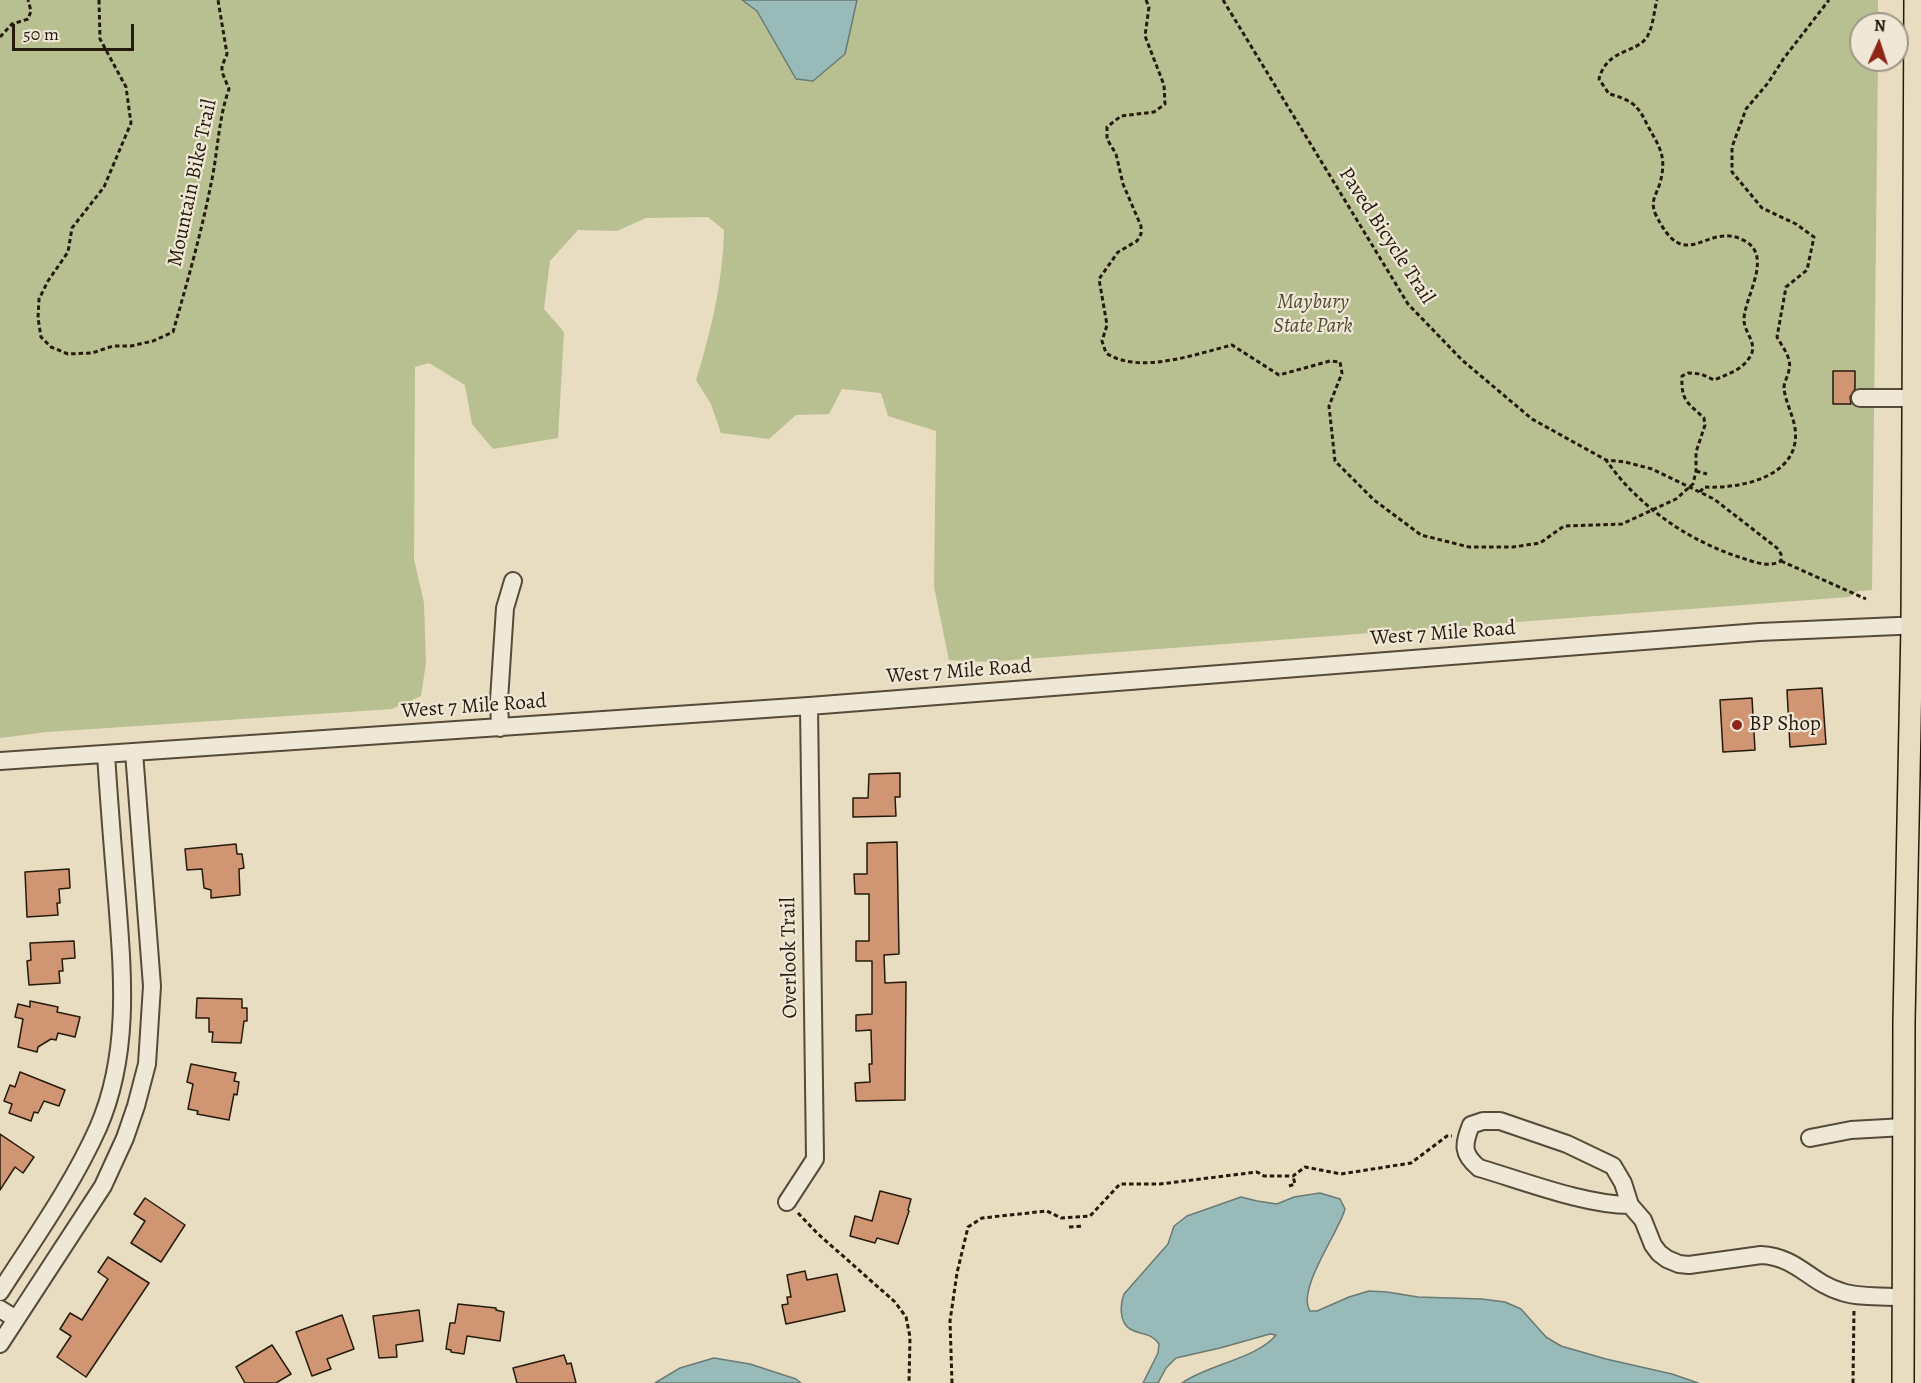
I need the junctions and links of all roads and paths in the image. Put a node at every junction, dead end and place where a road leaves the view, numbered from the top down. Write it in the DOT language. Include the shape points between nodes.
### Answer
graph roads {
  1 [pos="28,0"];
  2 [pos="99,0"];
  3 [pos="218,0"];
  4 [pos="1146,0"];
  5 [pos="1223,0"];
  6 [pos="1656,0"];
  7 [pos="1829,0"];
  8 [pos="1915,0"];
  9 [pos="0,37"];
  10 [pos="1860,398"];
  11 [pos="1913,398"];
  12 [pos="1606,460"];
  13 [pos="1696,471"];
  14 [pos="1707,474"];
  15 [pos="1690,487"];
  16 [pos="1700,492"];
  17 [pos="1653,510"];
  18 [pos="1781,561"];
  19 [pos="513,581"];
  20 [pos="1866,599"];
  21 [pos="1917,625"];
  22 [pos="809,706"];
  23 [pos="500,728"];
  24 [pos="134,752"];
  25 [pos="106,754"];
  26 [pos="0,761"];
  27 [pos="150,953"];
  28 [pos="121,956"];
  29 [pos="98,1127"];
  30 [pos="1904,1127"];
  31 [pos="125,1138"];
  32 [pos="1810,1138"];
  33 [pos="1436,1145"];
  34 [pos="1293,1176"];
  35 [pos="1289,1186"];
  36 [pos="787,1202"];
  37 [pos="1630,1205"];
  38 [pos="1076,1217"];
  39 [pos="1077,1226"];
  40 [pos="1084,1226"];
  41 [pos="1069,1227"];
  42 [pos="0,1292"];
  43 [pos="1854,1295"];
  44 [pos="1904,1297"];
  45 [pos="0,1309"];
  46 [pos="16,1319"];
  47 [pos="0,1344"];
  48 [pos="909,1383"];
  49 [pos="952,1383"];
  50 [pos="1853,1383"];
  51 [pos="1903,1383"];
  1 -- 9 [label="path" via="28,19 12,24"];
  2 -- 3 [label="path, Mountain Bike Trail" via="100,39 126,87 131,123 104,187 72,228 68,252 39,299 41,337 51,347 68,354 130,346 173,332 204,220 229,89 222,72 227,54"];
  4 -- 17 [label="path" via="1149,7 1145,36 1164,85 1165,104 1154,112 1121,116 1107,128 1107,139 1116,154 1141,234 1137,241 1118,252 1099,279 1107,325 1102,341 1106,353 1141,364 1232,345 1279,375 1330,361 1340,362 1342,373 1329,406 1335,461 1374,500 1421,535 1469,547 1513,547 1540,543 1564,526 1622,524"];
  5 -- 12 [label="path, Paved Bicycle Trail" via="1408,304 1462,360 1532,419"];
  6 -- 13 [label="path" via="1646,38 1617,54 1599,80 1609,94 1637,106 1660,145 1663,158 1653,208 1664,231 1687,247 1714,237 1743,240 1756,255 1756,284 1744,318 1745,331 1753,346 1751,355 1736,371 1714,380 1701,374 1682,376 1686,403 1704,418"];
  7 -- 16 [label="path" via="1746,109 1732,147 1732,172 1762,208 1814,237 1807,270 1786,288 1777,337 1789,358 1784,387 1795,430 1792,451 1773,474 1744,485 1704,487"];
  8 -- 11 [label="main road"];
  10 -- 11 [label="street"];
  11 -- 21 [label="main road"];
  12 -- 15 [label="path, Paved Bicycle Trail" via="1652,469"];
  12 -- 17 [label="path, Paved Bicycle Trail"];
  13 -- 14 [label="path"];
  13 -- 15 [label="path"];
  15 -- 16 [label="path, Paved Bicycle Trail"];
  15 -- 17 [label="path"];
  16 -- 18 [label="path, Paved Bicycle Trail" via="1764,536 1781,554"];
  17 -- 18 [label="path, Paved Bicycle Trail" via="1677,528 1729,554 1771,564"];
  18 -- 20 [label="path"];
  19 -- 23 [label="street" via="505,608"];
  21 -- 22 [label="street, West 7 Mile Road" via="1759,632"];
  21 -- 30 [label="main road"];
  22 -- 23 [label="street, West 7 Mile Road"];
  22 -- 36 [label="street, Overlook Trail" via="815,1159"];
  23 -- 24 [label="street, West 7 Mile Road"];
  24 -- 25 [label="street, West 7 Mile Road"];
  24 -- 27 [label="street"];
  25 -- 26 [label="street, West 7 Mile Road"];
  25 -- 28 [label="street"];
  27 -- 28 [label="street"];
  27 -- 31 [label="street" via="147,1064"];
  28 -- 29 [label="street" via="119,1050"];
  29 -- 31 [label="street"];
  29 -- 42 [label="street" via="76,1171"];
  30 -- 32 [label="street" via="1851,1130"];
  30 -- 44 [label="main road"];
  31 -- 46 [label="street" via="103,1186"];
  33 -- 34 [label="path" via="1411,1163 1341,1174 1305,1167"];
  34 -- 35 [label="path" via="1295,1184"];
  34 -- 38 [label="path" via="1264,1176 1257,1172 1160,1184 1119,1184 1090,1216"];
  36 -- 48 [label="path" via="895,1302 906,1317 910,1337"];
  37 -- 37 [label="street" via="1613,1166 1568,1144 1500,1121 1471,1125 1465,1150 1479,1168 1587,1199"];
  37 -- 43 [label="street" via="1643,1220 1659,1253 1673,1261 1689,1265 1772,1255 1792,1262 1840,1292"];
  38 -- 39 [label="path"];
  38 -- 49 [label="path" via="1060,1218 1047,1211 982,1218 968,1227 950,1321"];
  39 -- 40 [label="path"];
  39 -- 41 [label="path"];
  43 -- 44 [label="street"];
  43 -- 50 [label="path"];
  44 -- 51 [label="main road"];
  45 -- 46 [label="street"];
  46 -- 47 [label="street"];
}
